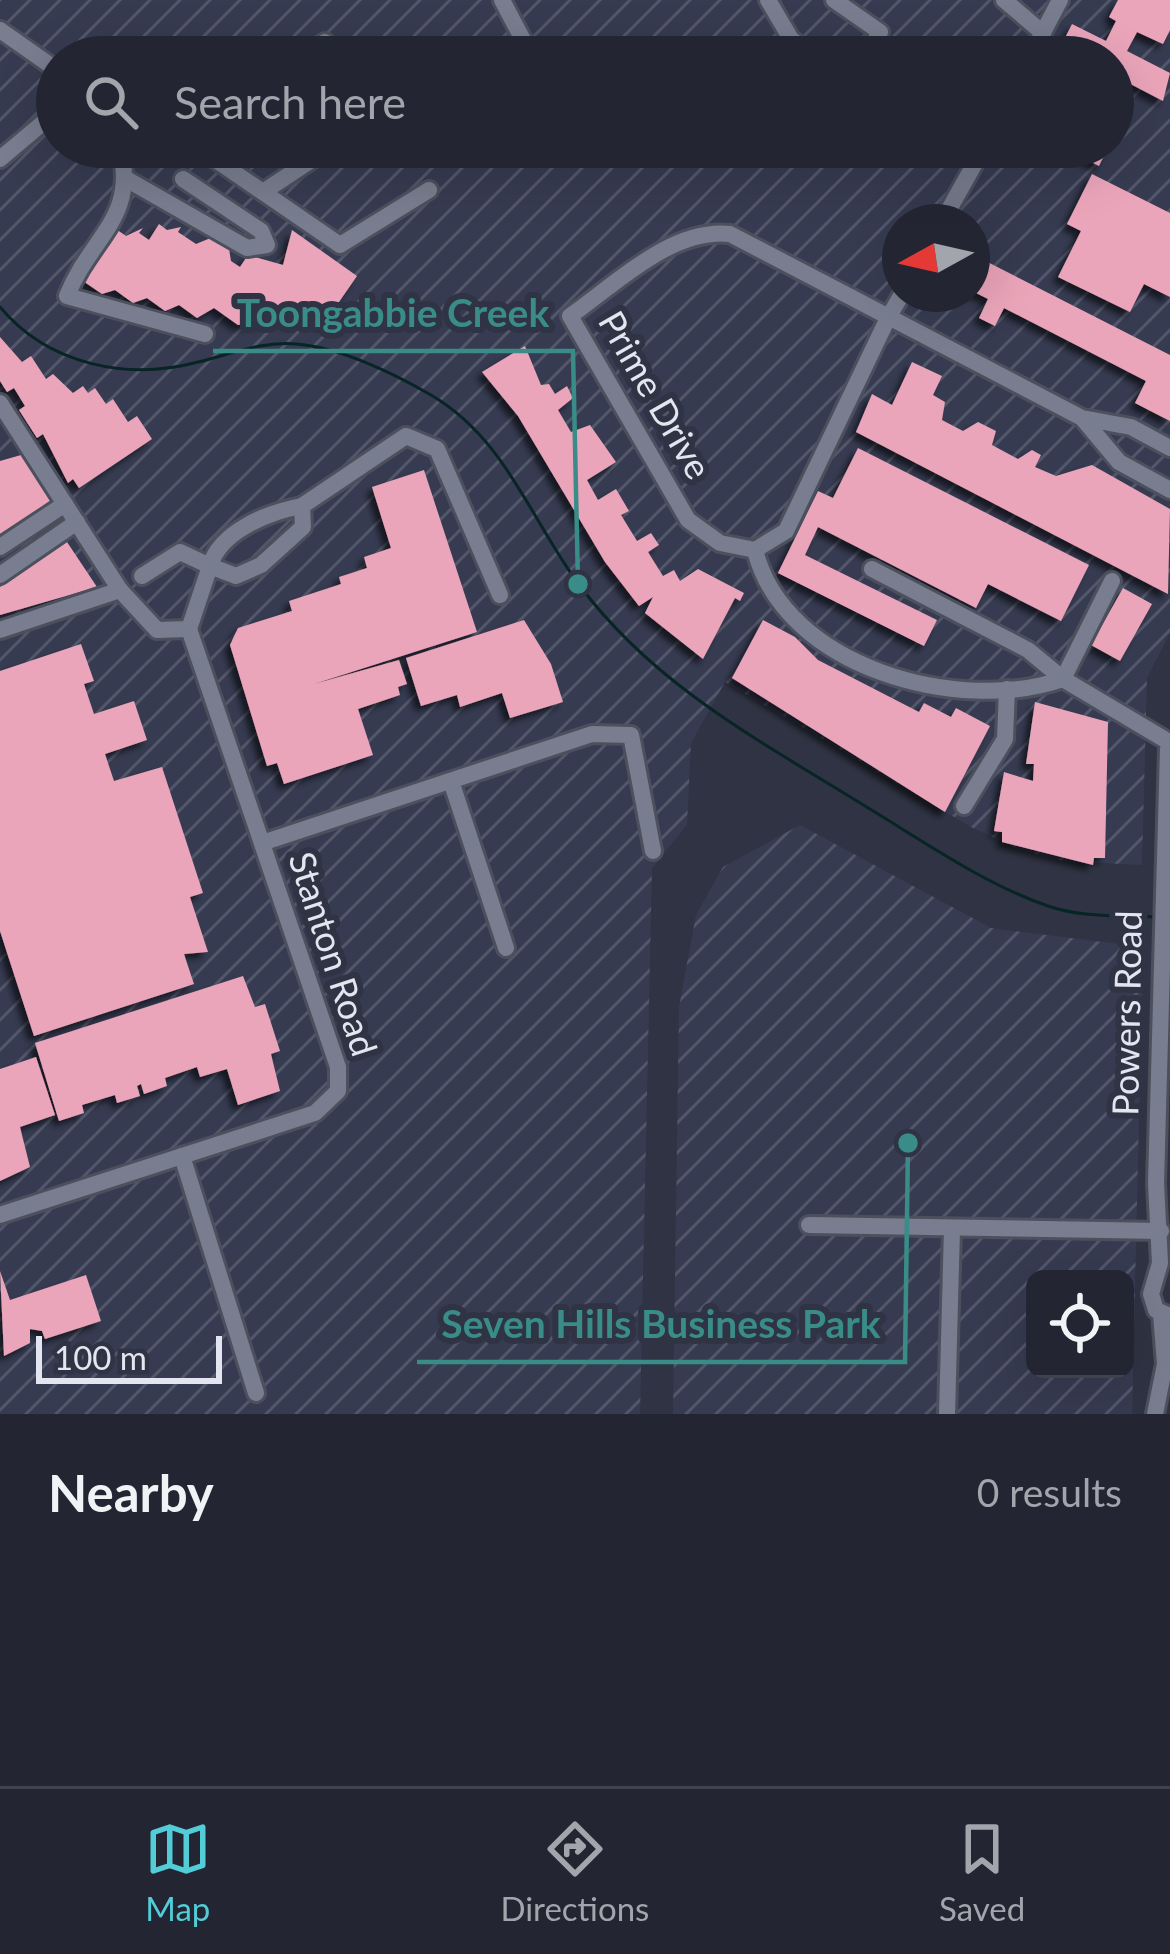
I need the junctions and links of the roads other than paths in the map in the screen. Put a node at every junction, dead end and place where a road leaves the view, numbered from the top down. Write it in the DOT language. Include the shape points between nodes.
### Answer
graph roads {
  1 [pos="502,0"];
  2 [pos="769,0"];
  3 [pos="833,0"];
  4 [pos="1004,0"];
  5 [pos="1060,0"];
  6 [pos="0,30"];
  7 [pos="1043,33"];
  8 [pos="521,36"];
  9 [pos="790,36"];
  10 [pos="878,36"];
  11 [pos="1041,36"];
  12 [pos="36,55"];
  13 [pos="36,129"];
  14 [pos="0,159"];
  15 [pos="125,168"];
  16 [pos="228,168"];
  17 [pos="299,168"];
  18 [pos="972,168"];
  19 [pos="183,179"];
  20 [pos="128,180"];
  21 [pos="429,190"];
  22 [pos="263,192"];
  23 [pos="952,204"];
  24 [pos="892,312"];
  25 [pos="888,318"];
  26 [pos="205,334"];
  27 [pos="0,404"];
  28 [pos="1082,418"];
  29 [pos="20,434"];
  30 [pos="0,446"];
  31 [pos="1170,448"];
  32 [pos="1170,490"];
  33 [pos="65,504"];
  34 [pos="302,506"];
  35 [pos="77,522"];
  36 [pos="0,547"];
  37 [pos="755,550"];
  38 [pos="210,566"];
  39 [pos="872,569"];
  40 [pos="0,575"];
  41 [pos="142,576"];
  42 [pos="1112,581"];
  43 [pos="120,590"];
  44 [pos="500,595"];
  45 [pos="189,629"];
  46 [pos="0,630"];
  47 [pos="1063,679"];
  48 [pos="1007,689"];
  49 [pos="1168,736"];
  50 [pos="451,781"];
  51 [pos="1169,796"];
  52 [pos="964,806"];
  53 [pos="262,843"];
  54 [pos="653,851"];
  55 [pos="506,948"];
  56 [pos="182,1156"];
  57 [pos="0,1215"];
  58 [pos="809,1225"];
  59 [pos="952,1229"];
  60 [pos="1166,1237"];
  61 [pos="1163,1280"];
  62 [pos="1165,1315"];
  63 [pos="1168,1361"];
  64 [pos="256,1393"];
  65 [pos="947,1414"];
  66 [pos="1155,1414"];
  1 -- 8 [label="street"];
  2 -- 9 [label="street"];
  3 -- 10 [label="street"];
  4 -- 7 [label="street"];
  5 -- 7 [label="street"];
  6 -- 12 [label="street"];
  7 -- 11 [label="street"];
  13 -- 14 [label="street"];
  15 -- 20 [label="street"];
  16 -- 22 [label="street"];
  17 -- 22 [label="street"];
  18 -- 23 [label="street"];
  19 -- 20 [label="street" via="261,232 267,245 247,248"];
  20 -- 26 [label="street" via="122,207 67,296"];
  21 -- 22 [label="street" via="340,245"];
  24 -- 25 [label="street"];
  25 -- 28 [label="street"];
  25 -- 37 [label="street" via="786,531"];
  25 -- 37 [label="street, Prime Drive" via="730,234 709,232 680,241 570,316 688,520 720,543"];
  27 -- 29 [label="street"];
  28 -- 31 [label="street" via="1131,427"];
  28 -- 32 [label="street" via="1119,462"];
  29 -- 30 [label="street"];
  29 -- 33 [label="street"];
  33 -- 35 [label="street"];
  33 -- 36 [label="street"];
  34 -- 38 [label="street" via="267,513 214,552"];
  34 -- 38 [label="street" via="303,527 261,565 236,576"];
  34 -- 44 [label="street" via="406,436 436,449"];
  35 -- 40 [label="street"];
  35 -- 43 [label="street"];
  37 -- 48 [label="street" via="776,599 872,668 930,686"];
  38 -- 41 [label="street" via="180,552"];
  38 -- 45 [label="street"];
  39 -- 47 [label="street" via="1028,650"];
  42 -- 47 [label="street"];
  43 -- 45 [label="street" via="157,630"];
  43 -- 46 [label="street"];
  45 -- 53 [label="street, Stanton Road"];
  47 -- 48 [label="street"];
  47 -- 49 [label="street"];
  48 -- 52 [label="street" via="1006,739"];
  49 -- 51 [label="street, Powers Road"];
  50 -- 53 [label="street"];
  50 -- 54 [label="street" via="592,734 632,735"];
  50 -- 55 [label="street"];
  51 -- 60 [label="street, Powers Road" via="1156,1183"];
  53 -- 56 [label="street, Stanton Road" via="338,1067 338,1091 315,1113"];
  56 -- 57 [label="street, Stanton Road"];
  56 -- 64 [label="street"];
  58 -- 59 [label="street"];
  59 -- 60 [label="street"];
  59 -- 65 [label="street"];
  60 -- 61 [label="street, Powers Road"];
  61 -- 62 [label="street, Powers Road" via="1151,1300"];
  62 -- 63 [label="street"];
  63 -- 66 [label="street"];
}
